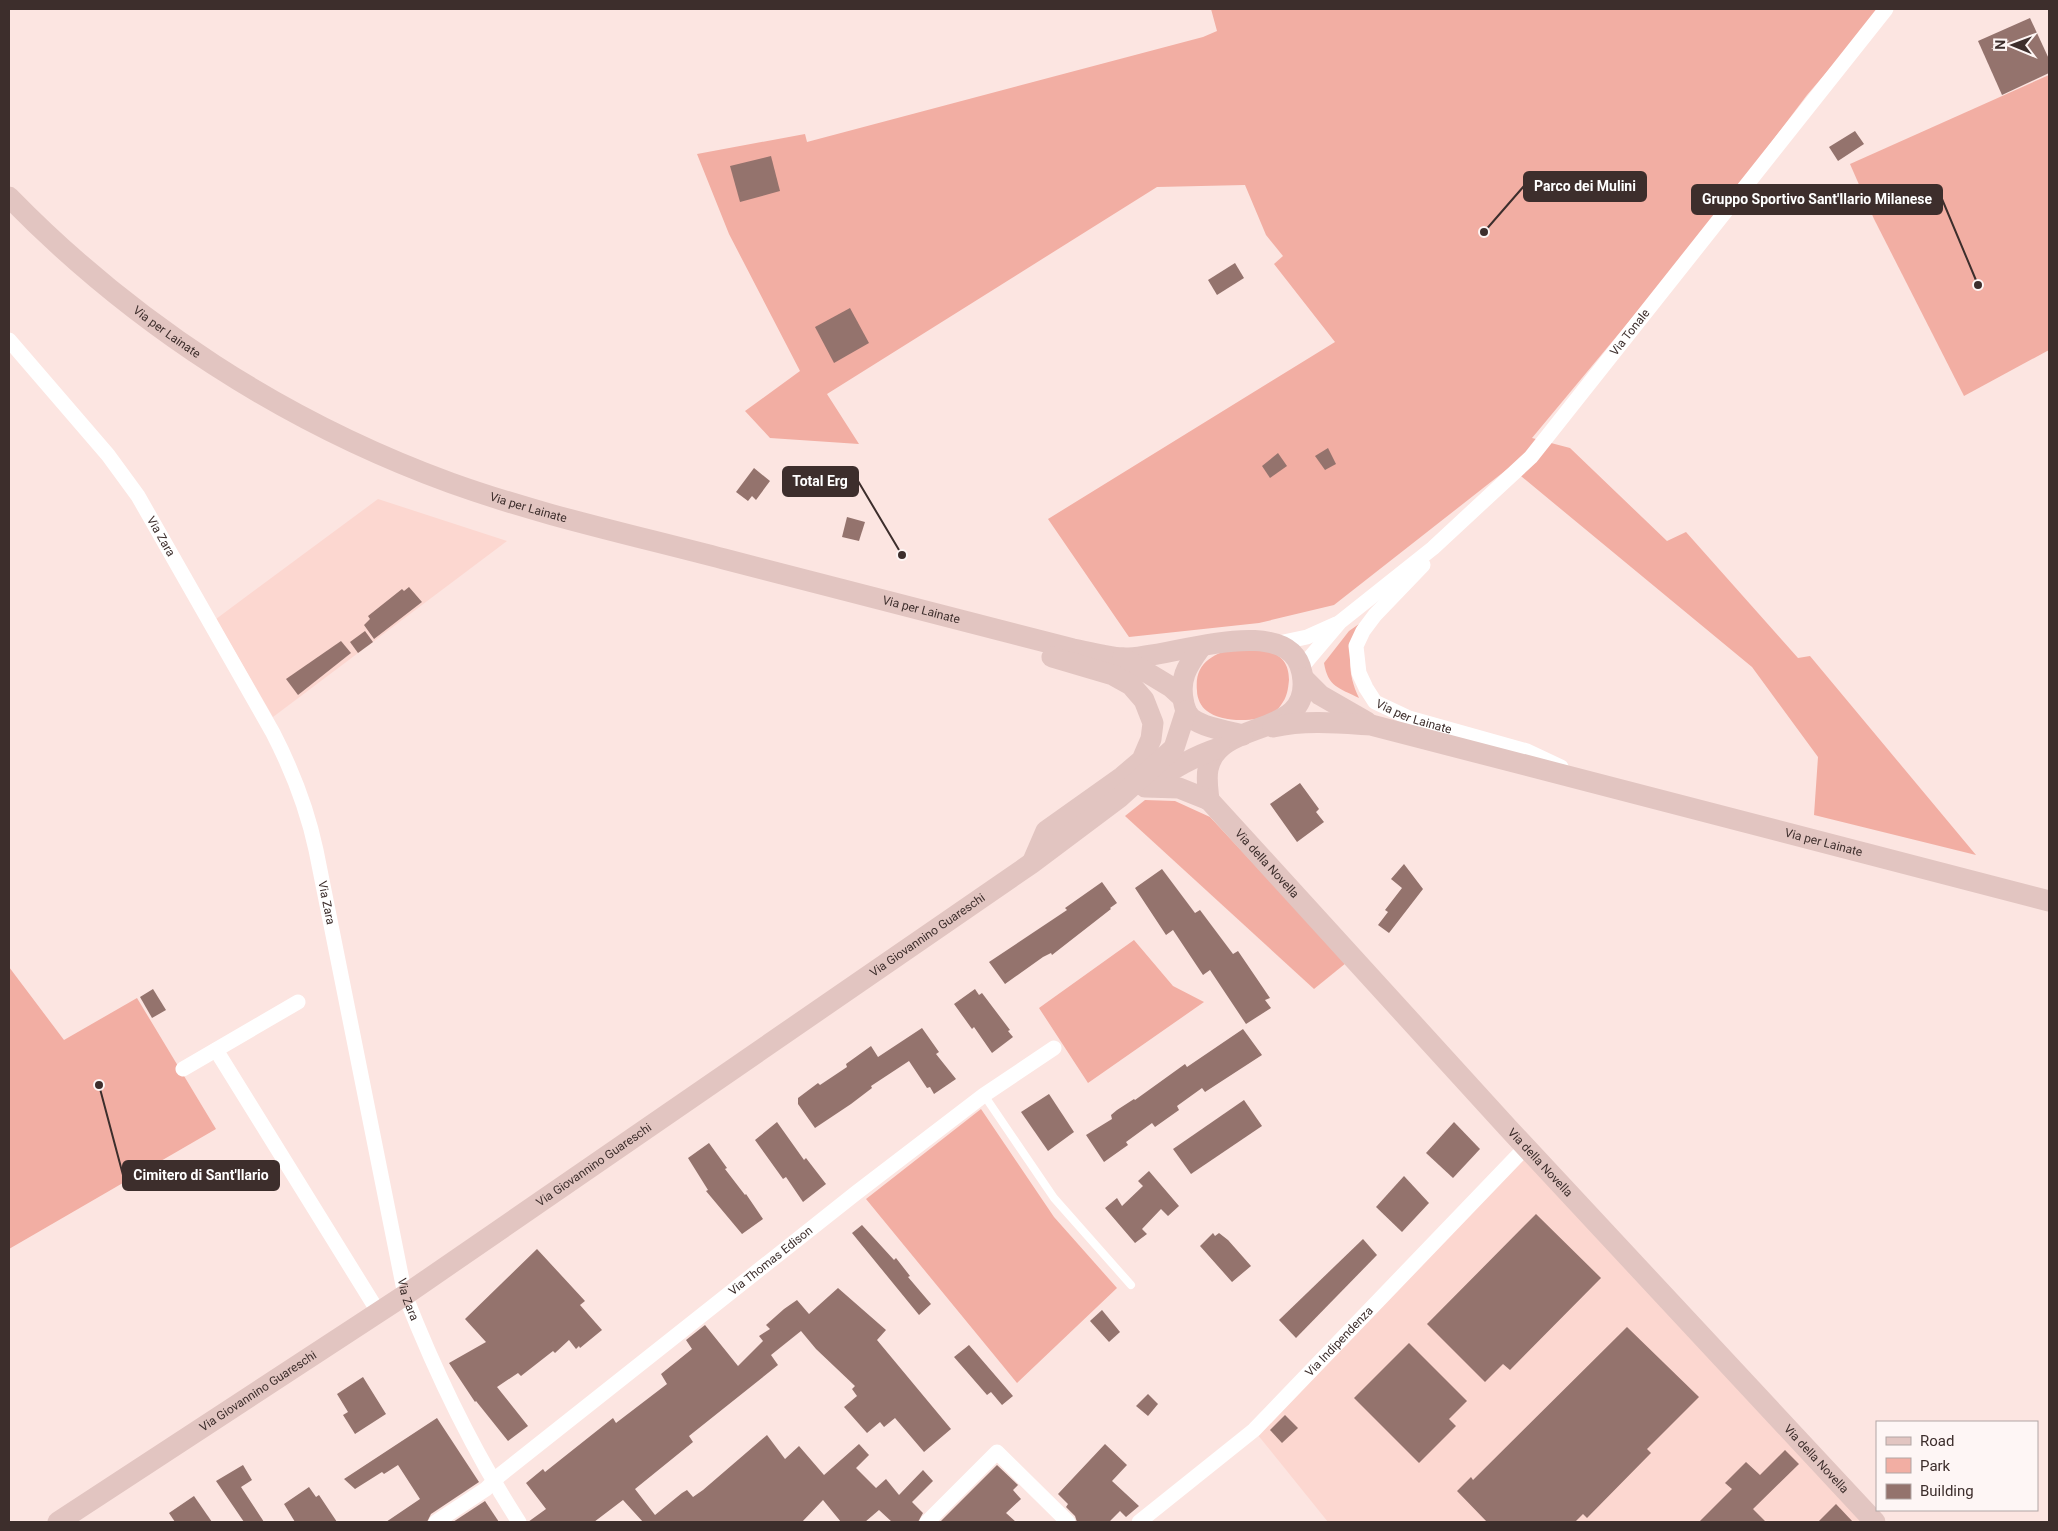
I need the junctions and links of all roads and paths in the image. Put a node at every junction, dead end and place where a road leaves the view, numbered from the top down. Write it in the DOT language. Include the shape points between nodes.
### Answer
graph roads {
  1 [pos="1886,9"];
  2 [pos="9,197"];
  3 [pos="9,340"];
  4 [pos="1433,548"];
  5 [pos="914,608"];
  6 [pos="1340,622"];
  7 [pos="1274,644"];
  8 [pos="1201,647"];
  9 [pos="1123,658"];
  10 [pos="1302,673"];
  11 [pos="1184,704"];
  12 [pos="1371,725"];
  13 [pos="1252,732"];
  14 [pos="1219,748"];
  15 [pos="1176,756"];
  16 [pos="1597,784"];
  17 [pos="1144,787"];
  18 [pos="1200,796"];
  19 [pos="1120,797"];
  20 [pos="1032,864"];
  21 [pos="2049,901"];
  22 [pos="298,1002"];
  23 [pos="1054,1048"];
  24 [pos="216,1050"];
  25 [pos="183,1068"];
  26 [pos="984,1095"];
  27 [pos="1526,1147"];
  28 [pos="1131,1285"];
  29 [pos="405,1295"];
  30 [pos="379,1312"];
  31 [pos="493,1482"];
  32 [pos="58,1522"];
  33 [pos="436,1522"];
  34 [pos="519,1522"];
  35 [pos="927,1522"];
  36 [pos="1068,1522"];
  37 [pos="1139,1522"];
  38 [pos="1875,1522"];
  1 -- 4 [label="street, Via Tonale" via="1531,457"];
  2 -- 5 [label="street, Via per Lainate" via="95,277 183,344 285,407 367,449 453,484 523,506"];
  3 -- 29 [label="street, Via Zara" via="97,442 138,496 273,732 299,789 316,850"];
  4 -- 6 [label="street, Via Tonale"];
  4 -- 16 [label="street, Via per Lainate" via="1421,569 1375,615 1356,646 1359,673 1375,702 1409,718 1528,751"];
  5 -- 9 [label="street, Via per Lainate" via="1073,649"];
  5 -- 20 [label="street" via="936,623 1113,675 1131,685 1144,700 1153,723 1151,739 1142,760 1046,831"];
  6 -- 7 [label="street" via="1307,637"];
  6 -- 10 [label="street"];
  7 -- 8 [label="street" via="1251,639"];
  7 -- 10 [label="street" via="1293,654"];
  8 -- 9 [label="street, Via per Lainate"];
  8 -- 11 [label="street" via="1184,671 1181,686"];
  9 -- 11 [label="street, Via per Lainate" via="1171,687"];
  10 -- 12 [label="street, Via per Lainate" via="1320,695"];
  10 -- 13 [label="street, Via per Lainate" via="1298,705 1289,715"];
  11 -- 13 [label="street" via="1190,717 1203,724"];
  11 -- 15 [label="street"];
  12 -- 13 [label="street, Via per Lainate" via="1293,723"];
  12 -- 16 [label="street, Via per Lainate"];
  13 -- 14 [label="street, Via per Lainate" via="1228,740"];
  14 -- 15 [label="street, Via per Lainate"];
  14 -- 18 [label="street"];
  15 -- 17 [label="street"];
  15 -- 18 [label="street, Via della Novella"];
  15 -- 19 [label="street"];
  16 -- 21 [label="street, Via per Lainate"];
  17 -- 18 [label="street" via="1178,788"];
  17 -- 19 [label="street"];
  18 -- 27 [label="street, Via della Novella"];
  19 -- 20 [label="street, Via Giovannino Guareschi"];
  20 -- 29 [label="street, Via Giovannino Guareschi"];
  22 -- 24 [label="street"];
  23 -- 26 [label="street, Via Thomas Edison"];
  24 -- 25 [label="street"];
  24 -- 30 [label="street"];
  26 -- 28 [label="lane" via="1054,1198"];
  26 -- 31 [label="street, Via Thomas Edison"];
  27 -- 37 [label="street, Via Indipendenza" via="1254,1430"];
  27 -- 38 [label="street, Via della Novella"];
  29 -- 30 [label="street, Via Giovannino Guareschi"];
  29 -- 31 [label="street, Via Zara" via="425,1346"];
  30 -- 32 [label="street, Via Giovannino Guareschi"];
  31 -- 33 [label="street, Via Thomas Edison"];
  31 -- 34 [label="street, Via Zara"];
  35 -- 36 [label="street" via="997,1452"];
}
